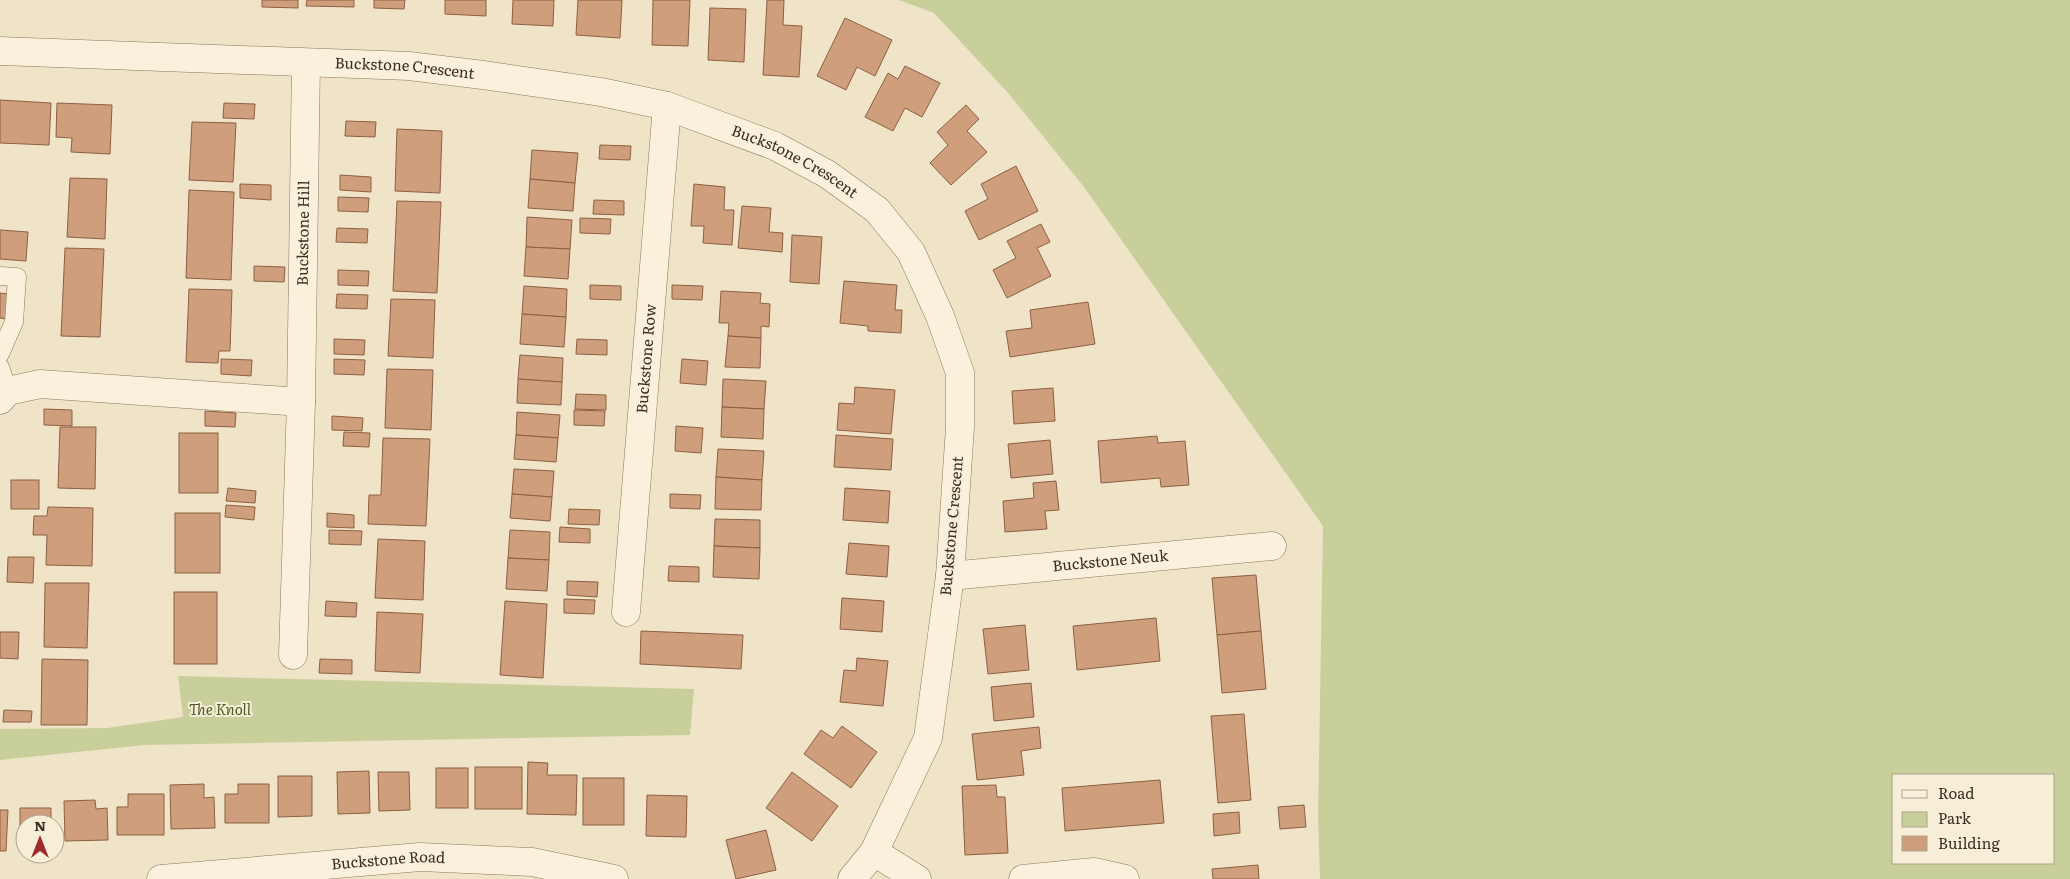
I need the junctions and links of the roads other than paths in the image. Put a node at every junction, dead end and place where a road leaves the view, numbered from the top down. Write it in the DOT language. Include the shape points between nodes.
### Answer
graph roads {
  1 [pos="0,51"];
  2 [pos="306,63"];
  3 [pos="667,106"];
  4 [pos="0,276"];
  5 [pos="0,354"];
  6 [pos="3,386"];
  7 [pos="301,402"];
  8 [pos="1272,546"];
  9 [pos="950,576"];
  10 [pos="626,612"];
  11 [pos="293,655"];
  12 [pos="874,852"];
  13 [pos="162,879"];
  14 [pos="614,879"];
  15 [pos="852,879"];
  16 [pos="917,879"];
  17 [pos="1023,879"];
  18 [pos="1125,879"];
  1 -- 2 [label="street, Buckstone Crescent"];
  2 -- 3 [label="street, Buckstone Crescent" via="409,66 483,74"];
  2 -- 7 [label="street, Buckstone Hill"];
  3 -- 9 [label="street, Buckstone Crescent" via="775,146 827,174 877,210 911,252 940,316 960,373 960,427"];
  3 -- 10 [label="street, Buckstone Row"];
  4 -- 5 [label="lane" via="17,277 14,322"];
  6 -- 7 [label="street" via="40,384"];
  7 -- 11 [label="street, Buckstone Hill"];
  8 -- 9 [label="street, Buckstone Neuk"];
  9 -- 12 [label="street, Buckstone Crescent" via="928,738"];
  12 -- 15 [label="street, Buckstone Crescent"];
  12 -- 16 [label="street"];
  13 -- 14 [label="street, Buckstone Road" via="420,857 532,862"];
  17 -- 18 [label="street" via="1094,872"];
}
